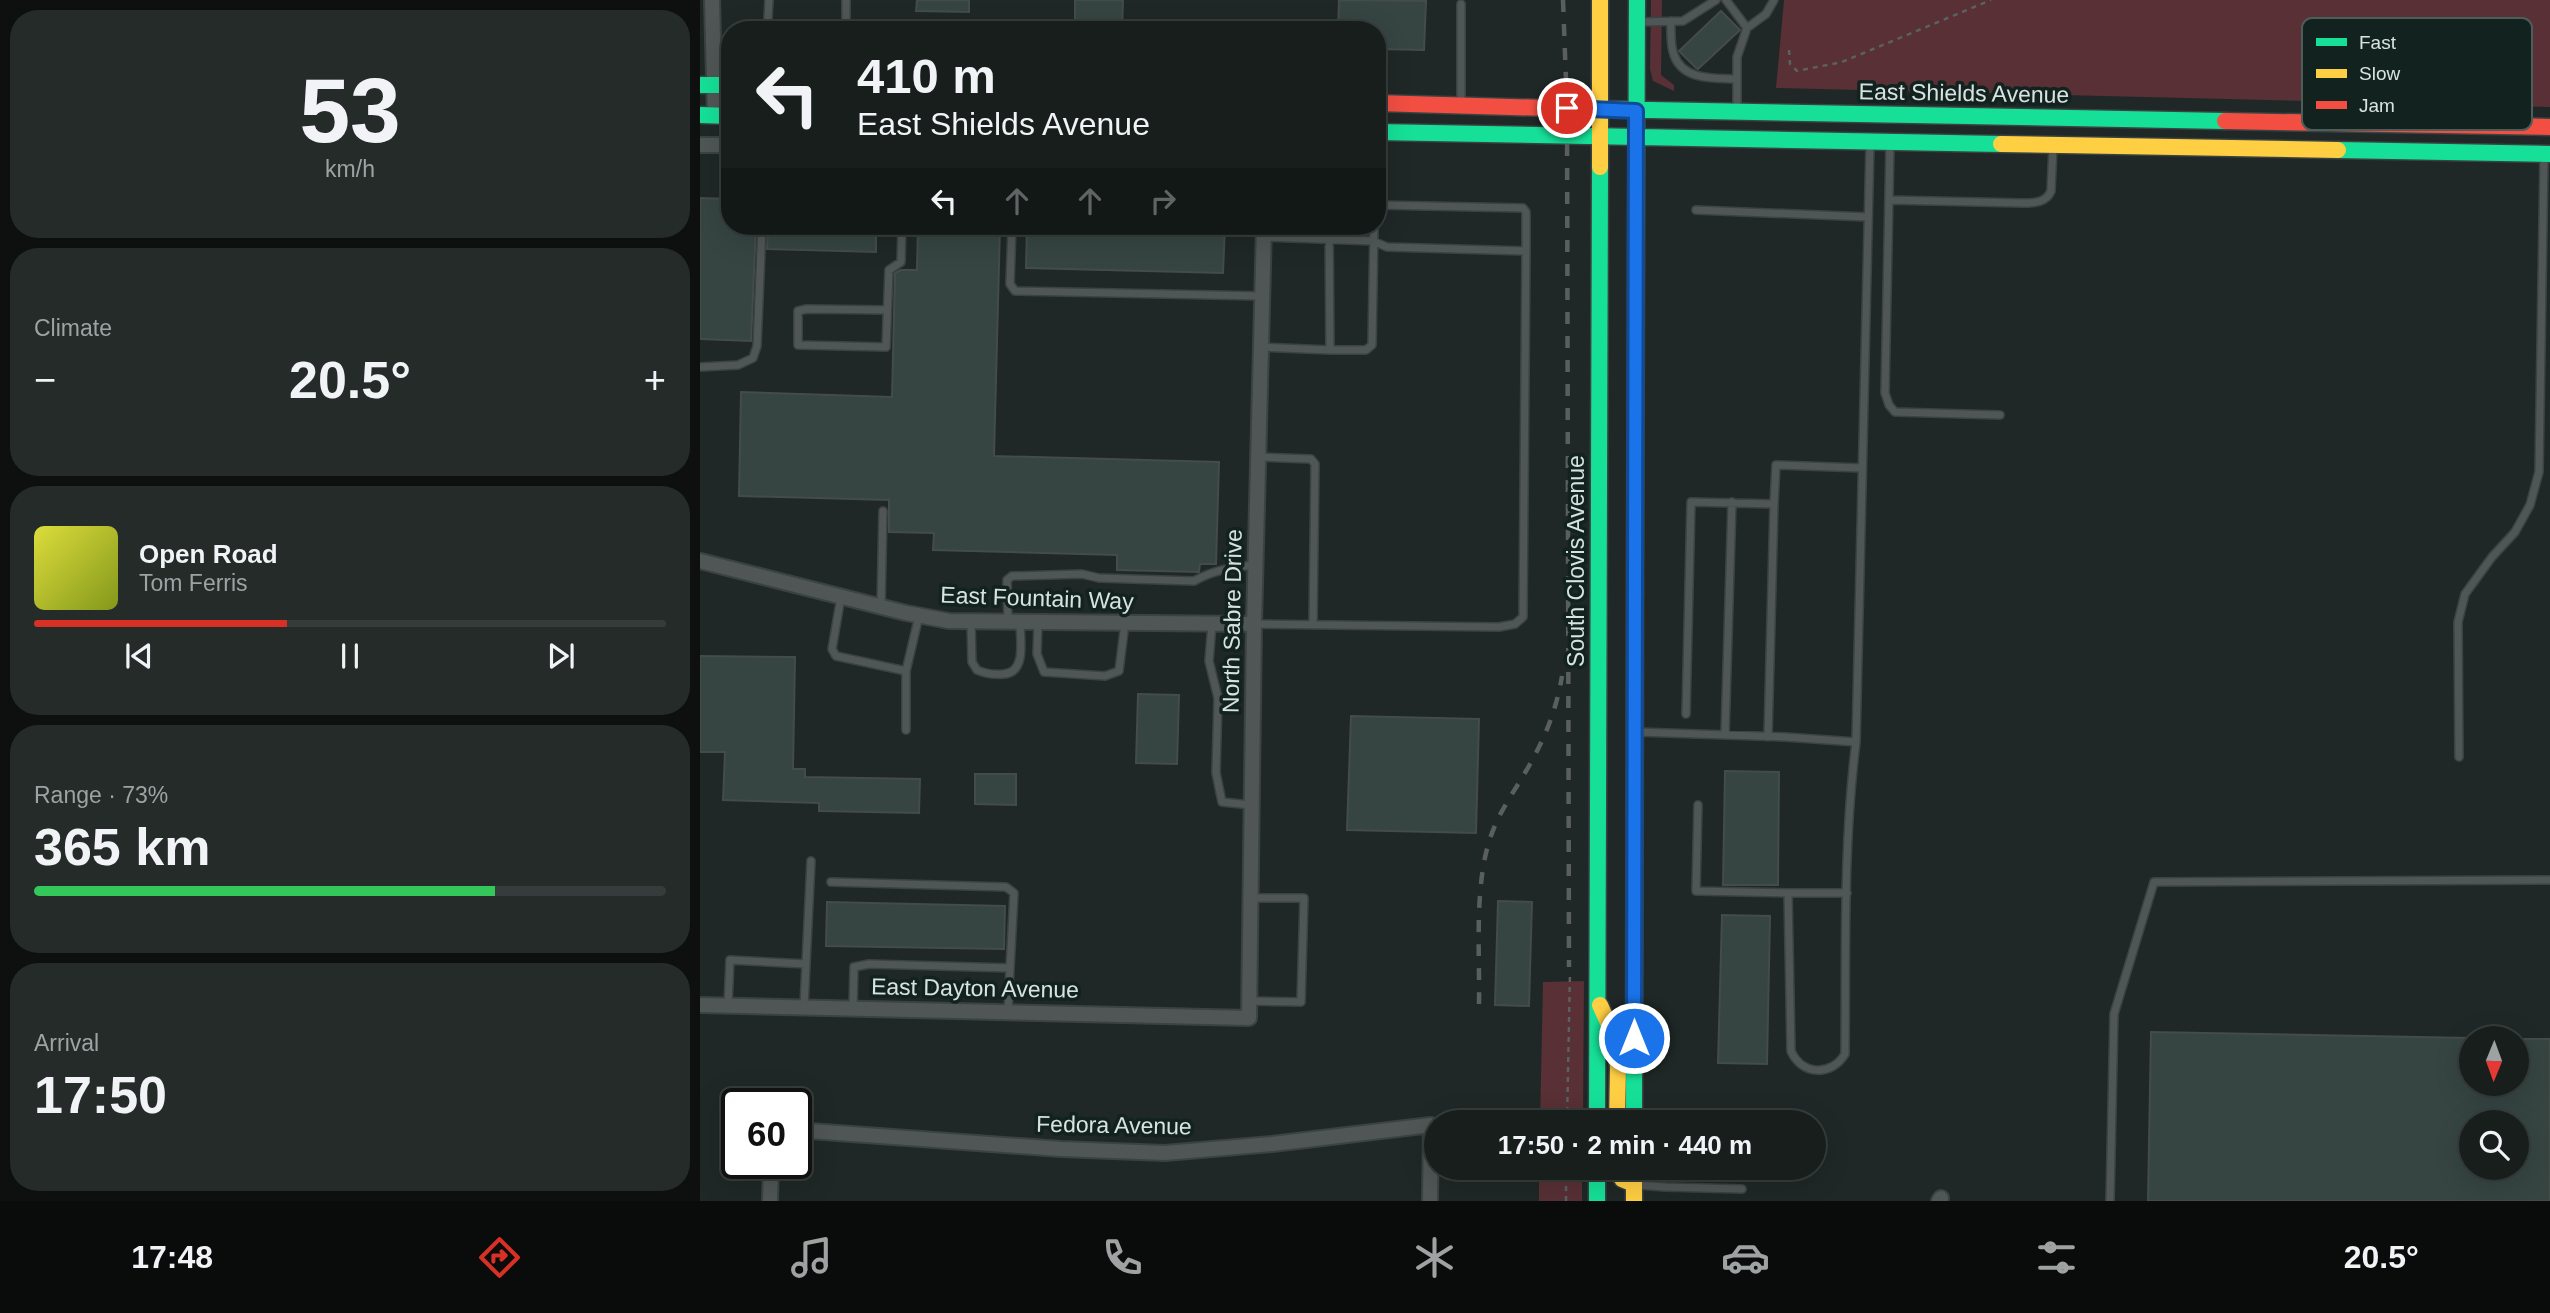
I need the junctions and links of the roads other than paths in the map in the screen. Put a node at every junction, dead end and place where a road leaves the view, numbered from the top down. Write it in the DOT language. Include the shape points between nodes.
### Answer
graph roads {
  1 [pos="712,0"];
  2 [pos="769,0"];
  3 [pos="846,0"];
  4 [pos="1600,0"];
  5 [pos="1637,0"];
  6 [pos="1716,0"];
  7 [pos="1726,0"];
  8 [pos="1774,0"];
  9 [pos="1461,4"];
  10 [pos="768,19"];
  11 [pos="846,21"];
  12 [pos="1671,21"];
  13 [pos="1637,22"];
  14 [pos="1747,28"];
  15 [pos="1737,79"];
  16 [pos="715,85"];
  17 [pos="1386,103"];
  18 [pos="1461,105"];
  19 [pos="1599,110"];
  20 [pos="1636,111"];
  21 [pos="1737,113"];
  22 [pos="715,116"];
  23 [pos="2080,118"];
  24 [pos="2302,122"];
  25 [pos="2547,127"];
  26 [pos="1386,132"];
  27 [pos="1599,137"];
  28 [pos="1636,138"];
  29 [pos="1870,140"];
  30 [pos="1890,141"];
  31 [pos="700,145"];
  32 [pos="721,145"];
  33 [pos="2053,145"];
  34 [pos="2547,153"];
  35 [pos="1889,200"];
  36 [pos="1386,205"];
  37 [pos="1696,210"];
  38 [pos="1868,216"];
  39 [pos="762,235"];
  40 [pos="902,235"];
  41 [pos="1012,235"];
  42 [pos="1264,235"];
  43 [pos="1296,235"];
  44 [pos="1329,235"];
  45 [pos="1373,235"];
  46 [pos="1329,239"];
  47 [pos="1373,241"];
  48 [pos="1527,251"];
  49 [pos="1262,296"];
  50 [pos="887,310"];
  51 [pos="1261,347"];
  52 [pos="1330,349"];
  53 [pos="700,366"];
  54 [pos="2000,415"];
  55 [pos="1258,457"];
  56 [pos="1862,468"];
  57 [pos="1732,502"];
  58 [pos="1774,504"];
  59 [pos="883,511"];
  60 [pos="700,561"];
  61 [pos="1256,565"];
  62 [pos="841,597"];
  63 [pos="881,607"];
  64 [pos="919,616"];
  65 [pos="971,621"];
  66 [pos="1014,622"];
  67 [pos="1038,622"];
  68 [pos="1125,623"];
  69 [pos="1212,624"];
  70 [pos="1313,624"];
  71 [pos="1254,625"];
  72 [pos="906,671"];
  73 [pos="1686,714"];
  74 [pos="906,730"];
  75 [pos="1635,732"];
  76 [pos="1725,735"];
  77 [pos="1768,737"];
  78 [pos="1856,742"];
  79 [pos="2459,757"];
  80 [pos="1252,805"];
  81 [pos="1698,805"];
  82 [pos="811,860"];
  83 [pos="2550,880"];
  84 [pos="831,882"];
  85 [pos="1788,893"];
  86 [pos="1847,893"];
  87 [pos="1251,898"];
  88 [pos="806,964"];
  89 [pos="1010,968"];
  90 [pos="1598,999"];
  91 [pos="1249,1001"];
  92 [pos="700,1005"];
  93 [pos="728,1005"];
  94 [pos="804,1007"];
  95 [pos="853,1008"];
  96 [pos="1008,1012"];
  97 [pos="1249,1018"];
  98 [pos="1597,1110"];
  99 [pos="1617,1110"];
  100 [pos="1634,1110"];
  101 [pos="812,1131"];
  102 [pos="771,1179"];
  103 [pos="1597,1180"];
  104 [pos="1602,1180"];
  105 [pos="1742,1189"];
  106 [pos="1634,1193"];
  107 [pos="770,1201"];
  108 [pos="1430,1201"];
  109 [pos="1597,1201"];
  110 [pos="1618,1201"];
  111 [pos="2110,1201"];
  1 -- 16 [label="street"];
  2 -- 10 [label="lane"];
  3 -- 11 [label="lane"];
  4 -- 19 [label="main road, South Clovis Avenue"];
  5 -- 13 [label="main road"];
  6 -- 12 [label="lane" via="1683,21"];
  7 -- 14 [label="lane"];
  8 -- 14 [label="lane" via="1766,14"];
  9 -- 18 [label="lane"];
  12 -- 13 [label="lane"];
  12 -- 15 [label="lane" via="1675,58 1689,73"];
  13 -- 20 [label="main road"];
  14 -- 15 [label="lane" via="1737,57"];
  15 -- 21 [label="lane"];
  16 -- 22 [label="street"];
  17 -- 18 [label="main road, East Shields Avenue"];
  18 -- 19 [label="main road, East Shields Avenue"];
  19 -- 20 [label="main road, East Shields Avenue"];
  19 -- 27 [label="main road, South Clovis Avenue"];
  20 -- 21 [label="main road, East Shields Avenue"];
  20 -- 28 [label="main road"];
  21 -- 23 [label="main road, East Shields Avenue"];
  23 -- 24 [label="main road, East Shields Avenue"];
  23 -- 30 [label="main road" via="2016,130 1912,128"];
  25 -- 34 [label="main road"];
  26 -- 27 [label="main road"];
  27 -- 28 [label="main road"];
  27 -- 90 [label="main road, South Clovis Avenue"];
  28 -- 29 [label="main road"];
  28 -- 75 [label="main road"];
  29 -- 30 [label="main road"];
  29 -- 38 [label="lane"];
  30 -- 33 [label="main road"];
  30 -- 35 [label="lane"];
  31 -- 32 [label="street"];
  33 -- 34 [label="main road"];
  33 -- 35 [label="lane" via="2051,191 2042,201"];
  34 -- 79 [label="lane" via="2539,472 2515,532 2465,594 2458,622"];
  35 -- 54 [label="lane" via="1885,393 1889,405 1895,412"];
  36 -- 48 [label="lane" via="1522,208"];
  37 -- 38 [label="lane"];
  38 -- 56 [label="lane"];
  39 -- 53 [label="lane" via="753,358 738,365"];
  40 -- 50 [label="lane" via="901,262 888,270"];
  41 -- 49 [label="lane" via="1010,284 1015,290"];
  42 -- 49 [label="street, North Sabre Drive"];
  43 -- 46 [label="lane"];
  44 -- 46 [label="lane"];
  45 -- 47 [label="lane"];
  46 -- 47 [label="lane"];
  46 -- 52 [label="lane"];
  47 -- 48 [label="lane" via="1387,247"];
  47 -- 52 [label="lane" via="1372,345 1366,350"];
  48 -- 70 [label="lane" via="1523,617 1499,627"];
  49 -- 51 [label="street, North Sabre Drive"];
  50 -- 50 [label="lane" via="886,347 798,345 798,311"];
  51 -- 52 [label="lane"];
  51 -- 55 [label="street, North Sabre Drive"];
  55 -- 61 [label="street, North Sabre Drive"];
  55 -- 70 [label="lane" via="1311,459 1315,464"];
  56 -- 58 [label="lane" via="1776,465"];
  56 -- 78 [label="lane"];
  57 -- 58 [label="lane"];
  57 -- 73 [label="lane" via="1691,502"];
  57 -- 76 [label="lane"];
  58 -- 77 [label="lane"];
  59 -- 63 [label="lane"];
  60 -- 62 [label="street, East Fountain Way"];
  61 -- 66 [label="lane" via="1228,567 1194,581 1082,574 1012,576 1007,580"];
  61 -- 71 [label="street, North Sabre Drive"];
  62 -- 63 [label="street, East Fountain Way"];
  62 -- 72 [label="lane" via="832,649 836,656"];
  63 -- 64 [label="street, East Fountain Way"];
  64 -- 65 [label="street, East Fountain Way"];
  64 -- 72 [label="lane"];
  65 -- 66 [label="street, East Fountain Way"];
  65 -- 66 [label="lane" via="972,662 977,670 994,674 1012,673 1020,661"];
  66 -- 67 [label="street, East Fountain Way"];
  67 -- 68 [label="street, East Fountain Way"];
  67 -- 68 [label="lane" via="1037,654 1044,672 1105,676 1114,674 1121,664"];
  68 -- 69 [label="street, East Fountain Way"];
  69 -- 71 [label="street, East Fountain Way"];
  69 -- 80 [label="lane" via="1209,661 1218,698 1216,773 1222,802"];
  70 -- 71 [label="lane"];
  71 -- 80 [label="street, North Sabre Drive"];
  72 -- 74 [label="lane"];
  75 -- 76 [label="lane"];
  75 -- 100 [label="main road"];
  76 -- 77 [label="lane"];
  77 -- 78 [label="lane"];
  78 -- 86 [label="lane"];
  80 -- 87 [label="street, North Sabre Drive"];
  81 -- 85 [label="lane" via="1696,891"];
  82 -- 88 [label="lane"];
  83 -- 111 [label="lane" via="2154,881 2114,1014"];
  84 -- 89 [label="lane" via="1006,887 1014,893"];
  85 -- 86 [label="lane"];
  85 -- 86 [label="lane" via="1791,1051 1807,1068 1825,1071 1845,1054"];
  87 -- 91 [label="street, North Sabre Drive"];
  87 -- 91 [label="lane" via="1304,898 1301,1002"];
  88 -- 93 [label="lane" via="730,960"];
  88 -- 94 [label="lane"];
  89 -- 95 [label="lane" via="854,967"];
  89 -- 96 [label="lane"];
  90 -- 98 [label="main road, South Clovis Avenue"];
  90 -- 99 [label="main road" via="1615,1038"];
  91 -- 97 [label="street, North Sabre Drive"];
  92 -- 93 [label="street, East Dayton Avenue"];
  93 -- 94 [label="street, East Dayton Avenue"];
  94 -- 95 [label="street, East Dayton Avenue"];
  95 -- 96 [label="street, East Dayton Avenue"];
  96 -- 97 [label="street, East Dayton Avenue"];
  101 -- 108 [label="street, Fedora Avenue" via="1165,1153 1431,1125"];
  102 -- 107 [label="street"];
  103 -- 109 [label="main road"];
  104 -- 110 [label="main road"];
  105 -- 106 [label="lane" via="1665,1188"];
}
